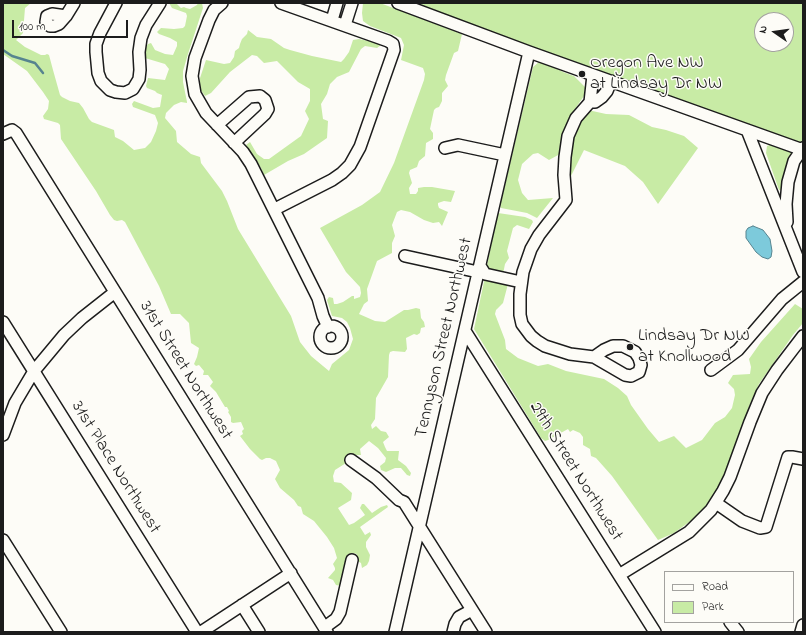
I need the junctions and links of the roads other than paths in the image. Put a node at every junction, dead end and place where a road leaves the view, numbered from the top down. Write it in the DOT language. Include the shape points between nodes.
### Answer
graph roads {
  1 [pos="74,3"];
  2 [pos="116,3"];
  3 [pos="160,3"];
  4 [pos="222,3"];
  5 [pos="281,3"];
  6 [pos="337,3"];
  7 [pos="352,3"];
  8 [pos="398,3"];
  9 [pos="66,16"];
  10 [pos="332,20"];
  11 [pos="345,24"];
  12 [pos="529,52"];
  13 [pos="593,75"];
  14 [pos="611,81"];
  15 [pos="590,102"];
  16 [pos="217,125"];
  17 [pos="747,130"];
  18 [pos="8,132"];
  19 [pos="234,143"];
  20 [pos="445,148"];
  21 [pos="803,150"];
  22 [pos="505,155"];
  23 [pos="275,209"];
  24 [pos="787,232"];
  25 [pos="406,256"];
  26 [pos="479,269"];
  27 [pos="803,272"];
  28 [pos="521,282"];
  29 [pos="803,282"];
  30 [pos="115,292"];
  31 [pos="3,322"];
  32 [pos="328,327"];
  33 [pos="465,331"];
  34 [pos="803,336"];
  35 [pos="594,357"];
  36 [pos="711,370"];
  37 [pos="34,371"];
  38 [pos="3,435"];
  39 [pos="803,459"];
  40 [pos="351,460"];
  41 [pos="716,503"];
  42 [pos="420,526"];
  43 [pos="3,540"];
  44 [pos="352,560"];
  45 [pos="291,573"];
  46 [pos="619,575"];
  47 [pos="242,605"];
  48 [pos="472,610"];
  49 [pos="731,623"];
  50 [pos="803,625"];
  51 [pos="326,630"];
  52 [pos="61,632"];
  53 [pos="197,632"];
  54 [pos="201,632"];
  55 [pos="259,632"];
  56 [pos="395,632"];
  57 [pos="453,632"];
  58 [pos="486,632"];
  59 [pos="655,632"];
  60 [pos="738,632"];
  61 [pos="801,632"];
  1 -- 9 [label="street"];
  2 -- 3 [label="street" via="96,44 98,73 110,90 125,93 133,89 139,79 141,38"];
  4 -- 16 [label="street" via="208,20 192,71 196,99"];
  5 -- 10 [label="street"];
  6 -- 10 [label="street"];
  7 -- 11 [label="street"];
  8 -- 12 [label="street"];
  10 -- 11 [label="street"];
  11 -- 23 [label="street" via="388,41 394,50 360,147 350,165 340,175"];
  12 -- 13 [label="street"];
  12 -- 22 [label="street, Tennyson Street Northwest"];
  13 -- 14 [label="street"];
  13 -- 15 [label="street"];
  14 -- 15 [label="street" via="602,97"];
  14 -- 17 [label="street"];
  15 -- 28 [label="street" via="576,118 568,136 564,175 566,200 531,249"];
  16 -- 19 [label="street"];
  16 -- 19 [label="street" via="249,97 260,96 265,100 268,109 265,114"];
  17 -- 21 [label="street"];
  17 -- 24 [label="street"];
  18 -- 30 [label="street, 31st Street Northwest" via="20,139"];
  19 -- 23 [label="street" via="251,164"];
  20 -- 22 [label="street" via="458,146"];
  21 -- 24 [label="street" via="794,161 787,191"];
  22 -- 26 [label="street, Tennyson Street Northwest"];
  23 -- 32 [label="street" via="318,298"];
  24 -- 27 [label="street"];
  25 -- 26 [label="street"];
  26 -- 28 [label="street" via="485,274"];
  26 -- 33 [label="street, Tennyson Street Northwest"];
  28 -- 35 [label="street" via="520,315 522,324 531,336 554,350"];
  29 -- 36 [label="street" via="782,299 738,350"];
  30 -- 37 [label="street" via="68,331"];
  30 -- 45 [label="street, 31st Street Northwest"];
  31 -- 37 [label="street, 31st Place Northwest"];
  33 -- 42 [label="street, Tennyson Street Northwest"];
  33 -- 46 [label="street, 29th Street Northwest"];
  34 -- 41 [label="street" via="762,393 730,477"];
  37 -- 38 [label="street" via="15,403"];
  37 -- 53 [label="street, 31st Place Northwest"];
  39 -- 41 [label="street" via="788,457 766,528 746,523"];
  40 -- 42 [label="street" via="404,502"];
  41 -- 46 [label="street" via="689,532"];
  42 -- 48 [label="street"];
  42 -- 56 [label="street, Tennyson Street Northwest"];
  43 -- 52 [label="street"];
  44 -- 51 [label="street" via="340,612"];
  45 -- 47 [label="street"];
  45 -- 51 [label="street, 31st Street Northwest"];
  46 -- 59 [label="street, 29th Street Northwest"];
  47 -- 54 [label="street"];
  47 -- 55 [label="street"];
  48 -- 57 [label="street" via="459,618"];
  48 -- 58 [label="street"];
  49 -- 60 [label="street"];
  50 -- 61 [label="street"];
}
